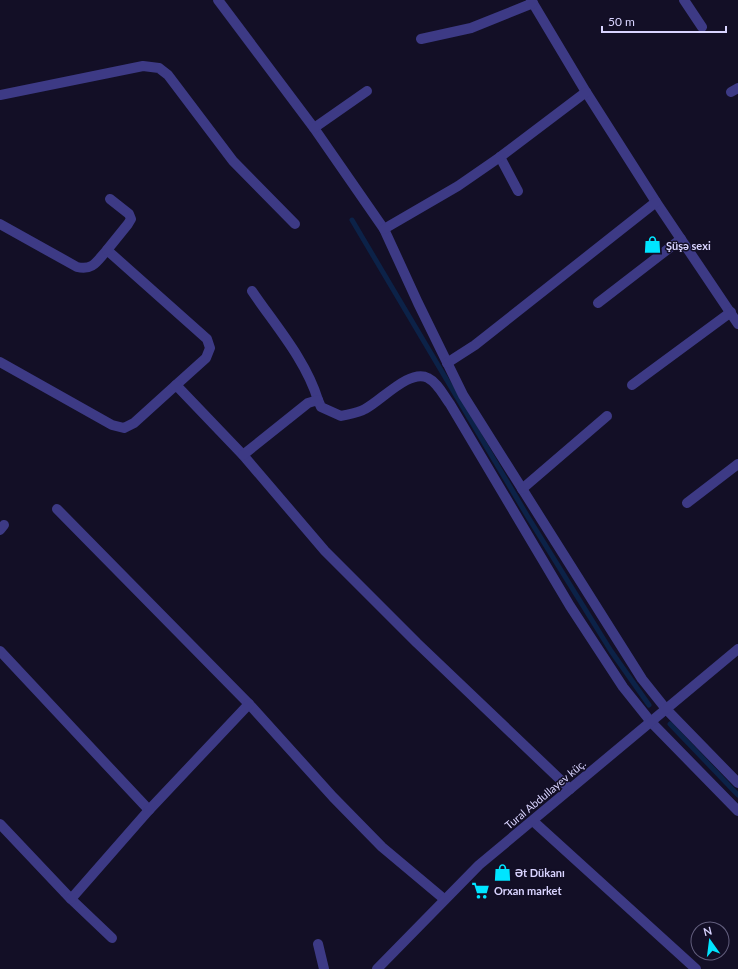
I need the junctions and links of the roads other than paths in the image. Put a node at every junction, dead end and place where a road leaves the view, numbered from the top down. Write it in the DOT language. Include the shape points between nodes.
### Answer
graph roads {
  1 [pos="218,0"];
  2 [pos="684,0"];
  3 [pos="532,2"];
  4 [pos="702,27"];
  5 [pos="421,39"];
  6 [pos="367,91"];
  7 [pos="586,92"];
  8 [pos="0,95"];
  9 [pos="314,128"];
  10 [pos="500,157"];
  11 [pos="518,191"];
  12 [pos="110,199"];
  13 [pos="656,202"];
  14 [pos="0,224"];
  15 [pos="295,224"];
  16 [pos="384,229"];
  17 [pos="681,239"];
  18 [pos="107,250"];
  19 [pos="252,291"];
  20 [pos="598,303"];
  21 [pos="730,312"];
  22 [pos="738,324"];
  23 [pos="0,362"];
  24 [pos="447,363"];
  25 [pos="176,384"];
  26 [pos="632,385"];
  27 [pos="318,400"];
  28 [pos="607,416"];
  29 [pos="243,455"];
  30 [pos="738,464"];
  31 [pos="522,489"];
  32 [pos="687,503"];
  33 [pos="57,509"];
  34 [pos="738,649"];
  35 [pos="0,651"];
  36 [pos="249,704"];
  37 [pos="666,709"];
  38 [pos="651,722"];
  39 [pos="738,783"];
  40 [pos="570,790"];
  41 [pos="149,810"];
  42 [pos="738,811"];
  43 [pos="533,821"];
  44 [pos="0,824"];
  45 [pos="71,899"];
  46 [pos="444,899"];
  47 [pos="112,938"];
  48 [pos="318,944"];
  49 [pos="324,969"];
  50 [pos="377,969"];
  51 [pos="696,969"];
  1 -- 9 [label="street"];
  2 -- 4 [label="street"];
  3 -- 5 [label="street" via="471,28"];
  3 -- 7 [label="street"];
  6 -- 9 [label="street"];
  7 -- 10 [label="street"];
  7 -- 13 [label="street"];
  8 -- 15 [label="street" via="143,66 159,68 168,75 233,161"];
  9 -- 16 [label="street"];
  10 -- 11 [label="street"];
  10 -- 16 [label="street" via="458,186"];
  12 -- 18 [label="street" via="131,218"];
  13 -- 17 [label="street"];
  13 -- 24 [label="street" via="475,345"];
  14 -- 18 [label="street" via="76,267 85,269 93,265"];
  16 -- 24 [label="street"];
  17 -- 20 [label="street"];
  17 -- 21 [label="street"];
  18 -- 25 [label="street" via="207,339 210,348 206,358"];
  19 -- 27 [label="street" via="298,358 313,384"];
  21 -- 22 [label="street"];
  21 -- 26 [label="street"];
  23 -- 25 [label="street" via="112,425 124,428"];
  24 -- 31 [label="street" via="463,395"];
  25 -- 29 [label="street"];
  27 -- 29 [label="street" via="308,403"];
  27 -- 38 [label="street" via="322,407 341,416 365,409 405,381 417,376 427,377 436,383 570,606 623,687"];
  28 -- 31 [label="street"];
  29 -- 40 [label="street" via="325,551"];
  30 -- 32 [label="street"];
  31 -- 37 [label="street" via="624,652"];
  33 -- 36 [label="street"];
  34 -- 37 [label="street, Tural Abdullayev küç."];
  35 -- 41 [label="street"];
  36 -- 41 [label="street"];
  36 -- 46 [label="street" via="382,847"];
  37 -- 38 [label="street, Tural Abdullayev küç."];
  37 -- 39 [label="street"];
  38 -- 40 [label="street, Tural Abdullayev küç."];
  38 -- 42 [label="street"];
  40 -- 43 [label="street, Tural Abdullayev küç."];
  41 -- 45 [label="street"];
  43 -- 46 [label="street, Tural Abdullayev küç." via="479,865"];
  43 -- 51 [label="street"];
  44 -- 45 [label="street"];
  45 -- 47 [label="street"];
  46 -- 50 [label="street, Tural Abdullayev küç."];
  48 -- 49 [label="street"];
}
